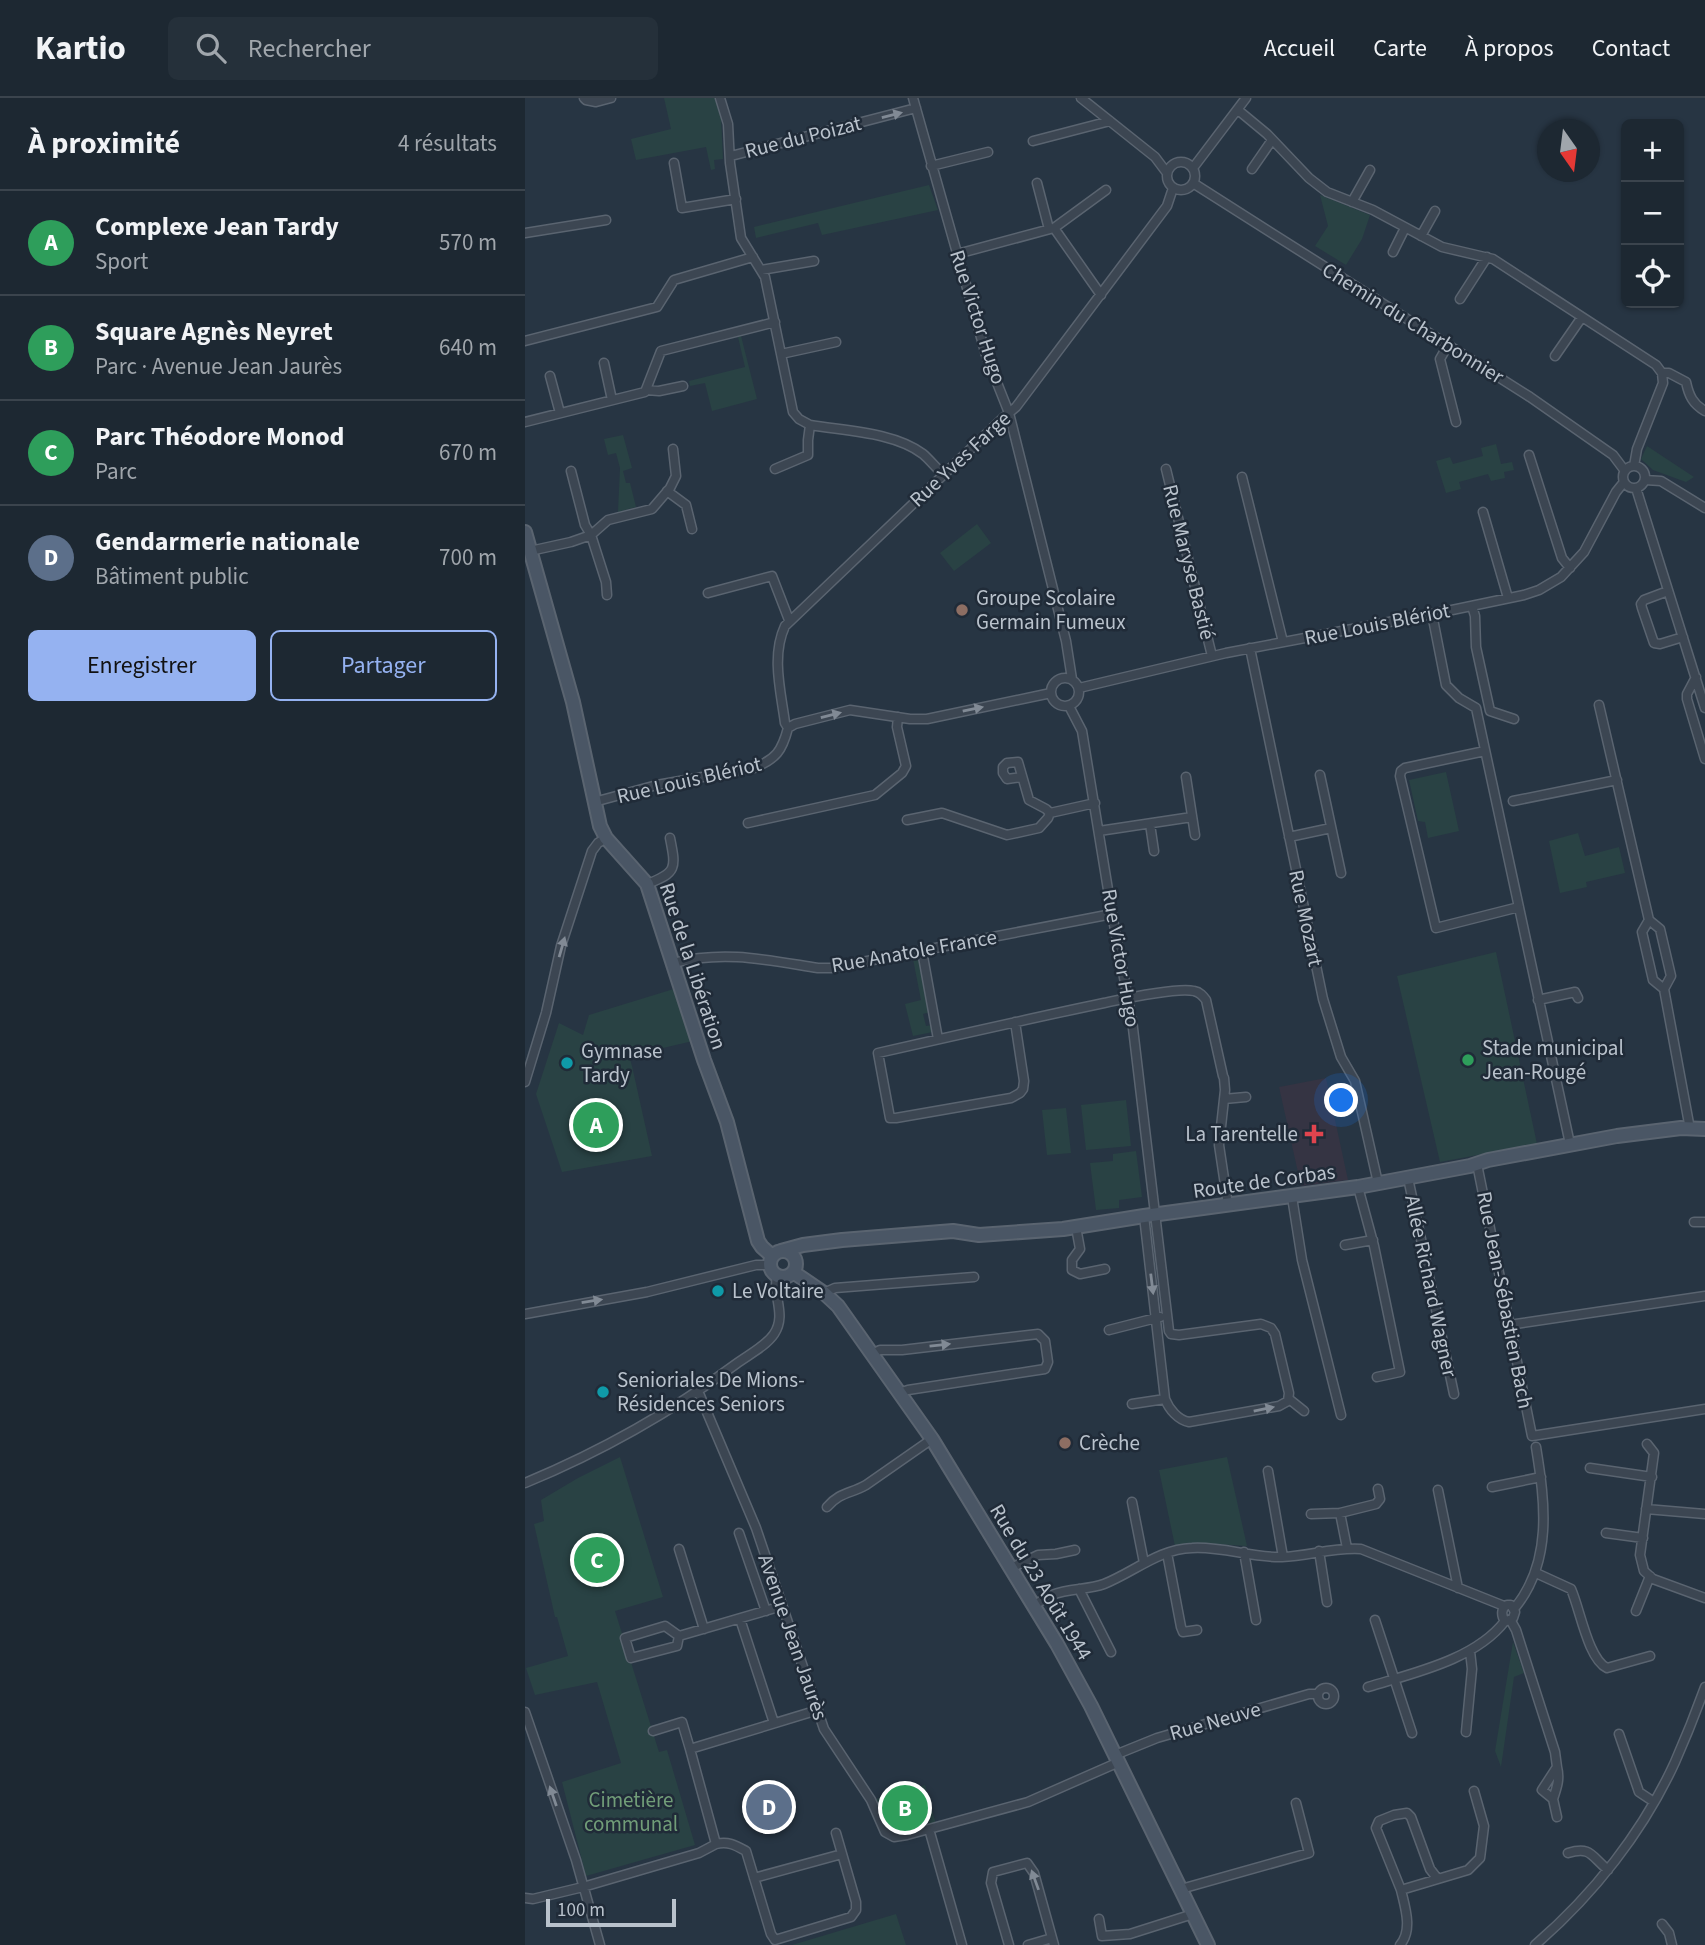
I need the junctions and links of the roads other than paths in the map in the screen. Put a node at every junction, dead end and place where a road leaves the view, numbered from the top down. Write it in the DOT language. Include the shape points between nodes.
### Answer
graph roads {
  1 [pos="584,98"];
  2 [pos="611,98"];
  3 [pos="720,98"];
  4 [pos="913,98"];
  5 [pos="1081,98"];
  6 [pos="1246,98"];
  7 [pos="916,108"];
  8 [pos="1238,110"];
  9 [pos="1110,121"];
  10 [pos="1272,139"];
  11 [pos="1033,141"];
  12 [pos="988,152"];
  13 [pos="731,156"];
  14 [pos="1155,158"];
  15 [pos="674,163"];
  16 [pos="1175,163"];
  17 [pos="931,166"];
  18 [pos="1193,168"];
  19 [pos="1252,169"];
  20 [pos="1370,170"];
  21 [pos="1167,173"];
  22 [pos="1037,183"];
  23 [pos="1193,183"];
  24 [pos="1173,188"];
  25 [pos="1106,190"];
  26 [pos="736,199"];
  27 [pos="1352,202"];
  28 [pos="1435,211"];
  29 [pos="606,220"];
  30 [pos="1405,228"];
  31 [pos="1051,229"];
  32 [pos="525,233"];
  33 [pos="1421,236"];
  34 [pos="1393,252"];
  35 [pos="957,254"];
  36 [pos="754,257"];
  37 [pos="1487,257"];
  38 [pos="814,261"];
  39 [pos="761,270"];
  40 [pos="1101,295"];
  41 [pos="1460,299"];
  42 [pos="1582,317"];
  43 [pos="775,322"];
  44 [pos="525,341"];
  45 [pos="836,342"];
  46 [pos="1448,345"];
  47 [pos="781,354"];
  48 [pos="1555,356"];
  49 [pos="604,363"];
  50 [pos="1662,373"];
  51 [pos="550,376"];
  52 [pos="683,386"];
  53 [pos="646,390"];
  54 [pos="612,400"];
  55 [pos="1705,411"];
  56 [pos="561,413"];
  57 [pos="1009,413"];
  58 [pos="525,422"];
  59 [pos="1456,422"];
  60 [pos="810,425"];
  61 [pos="673,449"];
  62 [pos="1529,455"];
  63 [pos="1634,466"];
  64 [pos="775,469"];
  65 [pos="1166,469"];
  66 [pos="572,471"];
  67 [pos="1625,471"];
  68 [pos="943,474"];
  69 [pos="1242,477"];
  70 [pos="1645,480"];
  71 [pos="1624,482"];
  72 [pos="1636,488"];
  73 [pos="667,491"];
  74 [pos="1705,508"];
  75 [pos="1483,512"];
  76 [pos="692,528"];
  77 [pos="525,532"];
  78 [pos="591,535"];
  79 [pos="530,551"];
  80 [pos="1570,568"];
  81 [pos="1668,592"];
  82 [pos="708,593"];
  83 [pos="607,595"];
  84 [pos="1508,598"];
  85 [pos="1472,606"];
  86 [pos="1432,614"];
  87 [pos="789,620"];
  88 [pos="1683,637"];
  89 [pos="1283,642"];
  90 [pos="1250,648"];
  91 [pos="1212,656"];
  92 [pos="1069,660"];
  93 [pos="1696,677"];
  94 [pos="1060,678"];
  95 [pos="1072,679"];
  96 [pos="1079,688"];
  97 [pos="1051,693"];
  98 [pos="1599,705"];
  99 [pos="1069,706"];
  100 [pos="1705,708"];
  101 [pos="898,717"];
  102 [pos="1514,719"];
  103 [pos="788,728"];
  104 [pos="1485,751"];
  105 [pos="1705,759"];
  106 [pos="1320,775"];
  107 [pos="1022,777"];
  108 [pos="1186,777"];
  109 [pos="1616,780"];
  110 [pos="1513,801"];
  111 [pos="594,802"];
  112 [pos="1095,803"];
  113 [pos="1050,813"];
  114 [pos="1192,817"];
  115 [pos="907,820"];
  116 [pos="748,824"];
  117 [pos="1150,824"];
  118 [pos="1331,828"];
  119 [pos="1099,831"];
  120 [pos="1195,835"];
  121 [pos="1289,837"];
  122 [pos="606,838"];
  123 [pos="670,838"];
  124 [pos="1154,851"];
  125 [pos="1341,873"];
  126 [pos="647,884"];
  127 [pos="1519,907"];
  128 [pos="1112,914"];
  129 [pos="1649,920"];
  130 [pos="922,951"];
  131 [pos="673,963"];
  132 [pos="1664,989"];
  133 [pos="1128,998"];
  134 [pos="1578,998"];
  135 [pos="1538,1000"];
  136 [pos="1015,1022"];
  137 [pos="939,1039"];
  138 [pos="525,1082"];
  139 [pos="1246,1097"];
  140 [pos="1224,1099"];
  141 [pos="1690,1129"];
  142 [pos="1705,1129"];
  143 [pos="1570,1144"];
  144 [pos="1477,1164"];
  145 [pos="1408,1178"];
  146 [pos="1378,1184"];
  147 [pos="1358,1187"];
  148 [pos="1292,1197"];
  149 [pos="1228,1205"];
  150 [pos="1149,1215"];
  151 [pos="1694,1222"];
  152 [pos="1705,1222"];
  153 [pos="1076,1227"];
  154 [pos="1373,1240"];
  155 [pos="824,1243"];
  156 [pos="1345,1245"];
  157 [pos="775,1262"];
  158 [pos="795,1266"];
  159 [pos="1105,1269"];
  160 [pos="974,1277"];
  161 [pos="824,1293"];
  162 [pos="1705,1296"];
  163 [pos="525,1314"];
  164 [pos="1167,1317"];
  165 [pos="1156,1318"];
  166 [pos="1509,1325"];
  167 [pos="1109,1330"];
  168 [pos="873,1354"];
  169 [pos="1377,1377"];
  170 [pos="698,1391"];
  171 [pos="899,1393"];
  172 [pos="1454,1394"];
  173 [pos="1165,1399"];
  174 [pos="1289,1399"];
  175 [pos="1132,1404"];
  176 [pos="1705,1409"];
  177 [pos="1304,1411"];
  178 [pos="1341,1415"];
  179 [pos="932,1438"];
  180 [pos="1647,1444"];
  181 [pos="1536,1447"];
  182 [pos="1590,1468"];
  183 [pos="1268,1471"];
  184 [pos="1652,1476"];
  185 [pos="1541,1477"];
  186 [pos="525,1483"];
  187 [pos="1492,1487"];
  188 [pos="1378,1489"];
  189 [pos="1438,1490"];
  190 [pos="1132,1502"];
  191 [pos="827,1507"];
  192 [pos="1646,1509"];
  193 [pos="1340,1513"];
  194 [pos="1311,1514"];
  195 [pos="1705,1514"];
  196 [pos="739,1533"];
  197 [pos="1606,1533"];
  198 [pos="1643,1538"];
  199 [pos="1346,1548"];
  200 [pos="679,1549"];
  201 [pos="1076,1550"];
  202 [pos="1319,1551"];
  203 [pos="1167,1552"];
  204 [pos="1244,1552"];
  205 [pos="1283,1557"];
  206 [pos="1143,1563"];
  207 [pos="1011,1568"];
  208 [pos="1536,1573"];
  209 [pos="1650,1576"];
  210 [pos="1458,1588"];
  211 [pos="1079,1589"];
  212 [pos="1705,1598"];
  213 [pos="1327,1602"];
  214 [pos="1034,1605"];
  215 [pos="782,1606"];
  216 [pos="1504,1606"];
  217 [pos="1514,1609"];
  218 [pos="766,1611"];
  219 [pos="1636,1611"];
  220 [pos="740,1619"];
  221 [pos="1256,1620"];
  222 [pos="1375,1620"];
  223 [pos="1508,1621"];
  224 [pos="704,1629"];
  225 [pos="1197,1630"];
  226 [pos="679,1636"];
  227 [pos="1470,1651"];
  228 [pos="1111,1652"];
  229 [pos="1650,1656"];
  230 [pos="1394,1679"];
  231 [pos="1705,1686"];
  232 [pos="1368,1687"];
  233 [pos="1317,1695"];
  234 [pos="818,1710"];
  235 [pos="525,1712"];
  236 [pos="773,1723"];
  237 [pos="653,1731"];
  238 [pos="1466,1732"];
  239 [pos="1412,1733"];
  240 [pos="1619,1734"];
  241 [pos="690,1749"];
  242 [pos="1117,1759"];
  243 [pos="1557,1766"];
  244 [pos="1474,1791"];
  245 [pos="1553,1799"];
  246 [pos="1654,1802"];
  247 [pos="1296,1803"];
  248 [pos="1557,1817"];
  249 [pos="929,1829"];
  250 [pos="836,1833"];
  251 [pos="716,1844"];
  252 [pos="1568,1853"];
  253 [pos="842,1854"];
  254 [pos="1608,1870"];
  255 [pos="754,1878"];
  256 [pos="1437,1878"];
  257 [pos="583,1887"];
  258 [pos="1181,1889"];
  259 [pos="1401,1890"];
  260 [pos="525,1898"];
  261 [pos="1193,1914"];
  262 [pos="1099,1919"];
  263 [pos="1662,1924"];
  264 [pos="1053,1942"];
  265 [pos="600,1945"];
  266 [pos="962,1945"];
  267 [pos="1009,1945"];
  268 [pos="1028,1945"];
  269 [pos="1208,1945"];
  270 [pos="1400,1945"];
  271 [pos="1535,1945"];
  272 [pos="1672,1945"];
  1 -- 2 [label="street" via="596,102"];
  3 -- 13 [label="street"];
  4 -- 7 [label="street, Rue Victor Hugo"];
  5 -- 9 [label="street"];
  6 -- 8 [label="street"];
  13 -- 7 [label="street, Rue du Poizat, one-way"];
  7 -- 17 [label="street, Rue Victor Hugo"];
  8 -- 10 [label="street"];
  8 -- 18 [label="street"];
  9 -- 11 [label="street"];
  9 -- 14 [label="street"];
  10 -- 19 [label="street"];
  10 -- 27 [label="street" via="1309,178"];
  12 -- 17 [label="street"];
  13 -- 26 [label="street"];
  14 -- 16 [label="street"];
  14 -- 21 [label="street"];
  15 -- 26 [label="street" via="682,208"];
  16 -- 18 [label="street"];
  16 -- 21 [label="street"];
  17 -- 35 [label="street, Rue Victor Hugo"];
  18 -- 23 [label="street"];
  20 -- 27 [label="street"];
  21 -- 24 [label="street"];
  22 -- 31 [label="street"];
  23 -- 24 [label="street" via="1182,190"];
  23 -- 46 [label="street, Chemin du Charbonnier"];
  24 -- 40 [label="street, Rue Yves Farge" via="1167,206"];
  25 -- 31 [label="street"];
  26 -- 36 [label="street" via="741,238"];
  27 -- 30 [label="street"];
  28 -- 33 [label="street"];
  29 -- 32 [label="street"];
  30 -- 33 [label="street"];
  30 -- 34 [label="street"];
  31 -- 35 [label="street"];
  31 -- 40 [label="street"];
  33 -- 37 [label="street" via="1442,247"];
  35 -- 57 [label="street, Rue Victor Hugo" via="986,355"];
  36 -- 39 [label="street"];
  36 -- 44 [label="street" via="674,280 657,307"];
  37 -- 41 [label="street"];
  37 -- 42 [label="street"];
  38 -- 39 [label="street"];
  39 -- 43 [label="street"];
  40 -- 57 [label="street, Rue Yves Farge"];
  42 -- 48 [label="street"];
  42 -- 50 [label="street"];
  43 -- 47 [label="street"];
  43 -- 53 [label="street" via="661,351"];
  45 -- 47 [label="street"];
  46 -- 59 [label="street" via="1440,359"];
  46 -- 67 [label="street, Chemin du Charbonnier" via="1590,438"];
  47 -- 60 [label="street" via="793,412"];
  49 -- 54 [label="street"];
  50 -- 55 [label="street" via="1686,382 1691,399"];
  50 -- 63 [label="street" via="1663,383"];
  51 -- 56 [label="street"];
  52 -- 53 [label="street"];
  53 -- 54 [label="street"];
  54 -- 56 [label="street"];
  56 -- 58 [label="street"];
  57 -- 68 [label="street, Rue Yves Farge"];
  57 -- 92 [label="street, Rue Victor Hugo"];
  60 -- 64 [label="street" via="808,456"];
  60 -- 68 [label="street" via="890,438 924,455"];
  61 -- 73 [label="street" via="676,476"];
  62 -- 80 [label="street" via="1562,558"];
  63 -- 67 [label="street"];
  63 -- 70 [label="street" via="1643,470"];
  65 -- 91 [label="street, Rue Maryse Bastié"];
  66 -- 78 [label="street"];
  67 -- 71 [label="street"];
  68 -- 87 [label="street, Rue Yves Farge"];
  69 -- 89 [label="street"];
  70 -- 72 [label="street"];
  70 -- 74 [label="street" via="1661,481"];
  71 -- 72 [label="street"];
  71 -- 80 [label="street, Rue Louis Blériot"];
  72 -- 81 [label="street"];
  73 -- 76 [label="street" via="686,505"];
  73 -- 78 [label="street" via="652,509 608,520"];
  75 -- 84 [label="street"];
  77 -- 79 [label="main road, Rue de la Libération"];
  78 -- 79 [label="street"];
  78 -- 83 [label="street"];
  79 -- 111 [label="main road, Rue de la Libération" via="573,702"];
  80 -- 84 [label="street, Rue Louis Blériot" via="1539,590"];
  81 -- 88 [label="street"];
  81 -- 88 [label="street" via="1644,600 1642,608 1654,643"];
  82 -- 87 [label="street" via="772,576"];
  84 -- 85 [label="street, Rue Louis Blériot"];
  85 -- 86 [label="street, Rue Louis Blériot"];
  85 -- 102 [label="street" via="1490,711"];
  86 -- 89 [label="street, Rue Louis Blériot"];
  86 -- 104 [label="street" via="1446,685 1476,708"];
  87 -- 103 [label="street, Rue Yves Farge" via="778,649"];
  88 -- 93 [label="street"];
  89 -- 90 [label="street, Rue Louis Blériot"];
  90 -- 91 [label="street, Rue Louis Blériot"];
  90 -- 121 [label="street, Rue Mozart"];
  91 -- 96 [label="street, Rue Louis Blériot"];
  92 -- 94 [label="street"];
  92 -- 95 [label="street, Rue Victor Hugo"];
  93 -- 100 [label="street"];
  93 -- 105 [label="street" via="1687,699"];
  94 -- 95 [label="street"];
  94 -- 97 [label="street"];
  95 -- 96 [label="street"];
  96 -- 99 [label="street" via="1076,702"];
  97 -- 99 [label="street" via="1057,704"];
  101 -- 97 [label="street, one-way" via="927,719"];
  98 -- 109 [label="street"];
  99 -- 112 [label="street, Rue Victor Hugo" via="1082,731"];
  103 -- 101 [label="street, one-way" via="851,710"];
  101 -- 116 [label="street" via="906,766 875,795"];
  103 -- 111 [label="street, Rue Louis Blériot" via="776,757 754,768 657,785"];
  104 -- 127 [label="street"];
  104 -- 127 [label="street" via="1405,768 1400,776 1436,928"];
  106 -- 118 [label="street"];
  107 -- 113 [label="street" via="1029,800"];
  108 -- 114 [label="street"];
  109 -- 110 [label="street"];
  109 -- 129 [label="street"];
  111 -- 122 [label="main road, Rue de la Libération"];
  112 -- 113 [label="street"];
  112 -- 119 [label="street, Rue Victor Hugo"];
  113 -- 115 [label="street" via="1039,828 1007,835 942,813"];
  114 -- 117 [label="street"];
  114 -- 120 [label="street"];
  117 -- 119 [label="street"];
  117 -- 124 [label="street"];
  118 -- 121 [label="street"];
  118 -- 125 [label="street"];
  119 -- 128 [label="street, Rue Victor Hugo"];
  121 -- 146 [label="street, Rue Mozart" via="1323,999 1341,1058 1355,1081"];
  122 -- 126 [label="main road, Rue de la Libération"];
  138 -- 122 [label="street, one-way" via="592,851"];
  123 -- 126 [label="street" via="675,862 671,871"];
  126 -- 131 [label="main road, Rue de la Libération"];
  127 -- 135 [label="street"];
  128 -- 130 [label="street, Rue Anatole France"];
  128 -- 133 [label="street, Rue Victor Hugo"];
  129 -- 132 [label="street" via="1660,929 1671,976"];
  129 -- 132 [label="street" via="1642,932 1653,980"];
  130 -- 131 [label="street, Rue Anatole France" via="831,968 730,956"];
  130 -- 137 [label="street"];
  131 -- 157 [label="main road, Rue de la Libération" via="727,1122 758,1241"];
  132 -- 141 [label="street"];
  133 -- 136 [label="street"];
  133 -- 140 [label="street" via="1184,990 1202,994 1209,1009"];
  133 -- 150 [label="street, Rue Victor Hugo"];
  134 -- 135 [label="street" via="1574,992"];
  135 -- 143 [label="street"];
  136 -- 137 [label="street"];
  136 -- 137 [label="street" via="1024,1081 1020,1093 890,1118 878,1053"];
  139 -- 140 [label="street"];
  140 -- 149 [label="street" via="1219,1145"];
  141 -- 142 [label="main road, Route de Corbas"];
  141 -- 143 [label="main road, Route de Corbas"];
  143 -- 144 [label="main road, Route de Corbas"];
  144 -- 145 [label="main road, Route de Corbas"];
  144 -- 166 [label="street, Rue Jean-Sébastien Bach"];
  145 -- 146 [label="main road, Route de Corbas"];
  145 -- 172 [label="street, Allée Richard Wagner"];
  146 -- 147 [label="main road, Route de Corbas"];
  147 -- 148 [label="main road, Route de Corbas"];
  147 -- 154 [label="street"];
  148 -- 149 [label="main road, Route de Corbas"];
  148 -- 178 [label="street" via="1302,1261"];
  149 -- 150 [label="main road, Route de Corbas"];
  150 -- 153 [label="main road, Route de Corbas"];
  150 -- 164 [label="street"];
  150 -- 165 [label="street, one-way"];
  151 -- 152 [label="street"];
  153 -- 155 [label="main road, Route de Corbas" via="979,1235 953,1231"];
  153 -- 159 [label="street" via="1080,1249 1072,1260 1072,1270 1080,1274"];
  154 -- 156 [label="street"];
  154 -- 169 [label="street" via="1400,1372"];
  155 -- 157 [label="main road, Route de Corbas" via="803,1245"];
  155 -- 158 [label="main road, Route de Corbas" via="806,1250"];
  157 -- 158 [label="main road, Rue du 23 Août 1944" via="789,1252"];
  157 -- 158 [label="main road, Route de Corbas" via="787,1277"];
  163 -- 157 [label="street, one-way"];
  157 -- 170 [label="street" via="780,1313 773,1335"];
  158 -- 161 [label="main road, Rue du 23 Août 1944"];
  160 -- 161 [label="street" via="835,1288"];
  161 -- 168 [label="main road, Rue du 23 Août 1944"];
  162 -- 166 [label="street"];
  164 -- 165 [label="street"];
  164 -- 174 [label="street" via="1174,1335 1261,1324 1271,1328"];
  165 -- 167 [label="street"];
  165 -- 173 [label="street"];
  166 -- 176 [label="street, Rue Jean-Sébastien Bach" via="1532,1436"];
  168 -- 171 [label="main road, Rue du 23 Août 1944"];
  168 -- 171 [label="street, one-way" via="1038,1334 1045,1341 1045,1369"];
  170 -- 186 [label="street" via="624,1436"];
  170 -- 215 [label="street, Avenue Jean Jaurès" via="756,1528"];
  171 -- 179 [label="main road, Rue du 23 Août 1944"];
  173 -- 174 [label="street, one-way" via="1189,1422 1279,1406"];
  173 -- 175 [label="street"];
  174 -- 177 [label="street"];
  179 -- 191 [label="street"];
  179 -- 207 [label="main road, Rue du 23 Août 1944"];
  180 -- 184 [label="street" via="1654,1453"];
  181 -- 185 [label="street"];
  182 -- 184 [label="street"];
  183 -- 205 [label="street"];
  184 -- 192 [label="street"];
  185 -- 187 [label="street"];
  185 -- 208 [label="street" via="1545,1509"];
  188 -- 193 [label="street" via="1376,1504"];
  189 -- 210 [label="street"];
  190 -- 206 [label="street"];
  192 -- 195 [label="street"];
  192 -- 198 [label="street"];
  193 -- 194 [label="street"];
  193 -- 199 [label="street"];
  196 -- 218 [label="street"];
  197 -- 198 [label="street"];
  198 -- 209 [label="street" via="1640,1555"];
  199 -- 202 [label="street"];
  199 -- 210 [label="street" via="1361,1549"];
  200 -- 224 [label="street"];
  201 -- 207 [label="street" via="1038,1555"];
  202 -- 205 [label="street"];
  202 -- 213 [label="street"];
  203 -- 204 [label="street" via="1191,1548"];
  203 -- 206 [label="street"];
  203 -- 225 [label="street" via="1181,1627 1183,1632"];
  204 -- 205 [label="street"];
  204 -- 221 [label="street"];
  206 -- 211 [label="street" via="1101,1586"];
  207 -- 214 [label="main road, Rue du 23 Août 1944"];
  208 -- 217 [label="street"];
  208 -- 229 [label="street" via="1571,1589 1600,1665 1607,1668"];
  209 -- 212 [label="street"];
  209 -- 219 [label="street"];
  210 -- 216 [label="street"];
  211 -- 214 [label="street" via="1053,1594"];
  211 -- 228 [label="street"];
  214 -- 242 [label="main road, Rue du 23 Août 1944"];
  215 -- 218 [label="street"];
  215 -- 234 [label="street, Avenue Jean Jaurès"];
  216 -- 217 [label="street"];
  216 -- 223 [label="street" via="1502,1614"];
  217 -- 223 [label="street"];
  218 -- 220 [label="street"];
  220 -- 224 [label="street"];
  220 -- 236 [label="street"];
  222 -- 230 [label="street"];
  223 -- 227 [label="street"];
  223 -- 243 [label="street" via="1516,1630"];
  224 -- 226 [label="street"];
  226 -- 226 [label="street" via="677,1646 631,1658 625,1638 665,1626"];
  227 -- 230 [label="street"];
  227 -- 238 [label="street"];
  230 -- 232 [label="street"];
  230 -- 239 [label="street"];
  231 -- 246 [label="street"];
  233 -- 242 [label="street, Rue Neuve" via="1157,1738"];
  234 -- 236 [label="street"];
  234 -- 249 [label="street, Avenue Jean Jaurès" via="824,1729 871,1800 885,1832 894,1837"];
  257 -- 235 [label="street, one-way"];
  236 -- 241 [label="street"];
  237 -- 241 [label="street" via="682,1722"];
  240 -- 246 [label="street" via="1639,1792"];
  241 -- 251 [label="street"];
  242 -- 249 [label="street, Rue Neuve" via="1028,1802"];
  242 -- 258 [label="main road, Rue du 23 Août 1944"];
  243 -- 245 [label="street"];
  243 -- 245 [label="street" via="1542,1790"];
  244 -- 256 [label="street" via="1484,1826 1480,1858 1468,1870"];
  245 -- 248 [label="street"];
  246 -- 254 [label="street"];
  247 -- 258 [label="street" via="1309,1853"];
  249 -- 266 [label="street"];
  250 -- 253 [label="street"];
  251 -- 255 [label="street" via="734,1844 746,1851"];
  251 -- 257 [label="street"];
  252 -- 254 [label="street" via="1583,1849"];
  253 -- 255 [label="street"];
  253 -- 255 [label="street" via="856,1902 851,1917 775,1940"];
  254 -- 271 [label="street"];
  256 -- 259 [label="street"];
  256 -- 259 [label="street" via="1411,1817 1407,1813 1394,1815 1379,1821 1376,1828"];
  257 -- 260 [label="street"];
  257 -- 265 [label="street"];
  258 -- 261 [label="main road, Rue du 23 Août 1944"];
  259 -- 270 [label="street" via="1407,1919 1405,1940"];
  261 -- 262 [label="street" via="1130,1934 1102,1936"];
  261 -- 269 [label="main road, Rue du 23 Août 1944"];
  263 -- 272 [label="street"];
  264 -- 267 [label="street, one-way" via="1034,1873 1027,1863 993,1872 991,1883"];
  264 -- 268 [label="street"];
}
